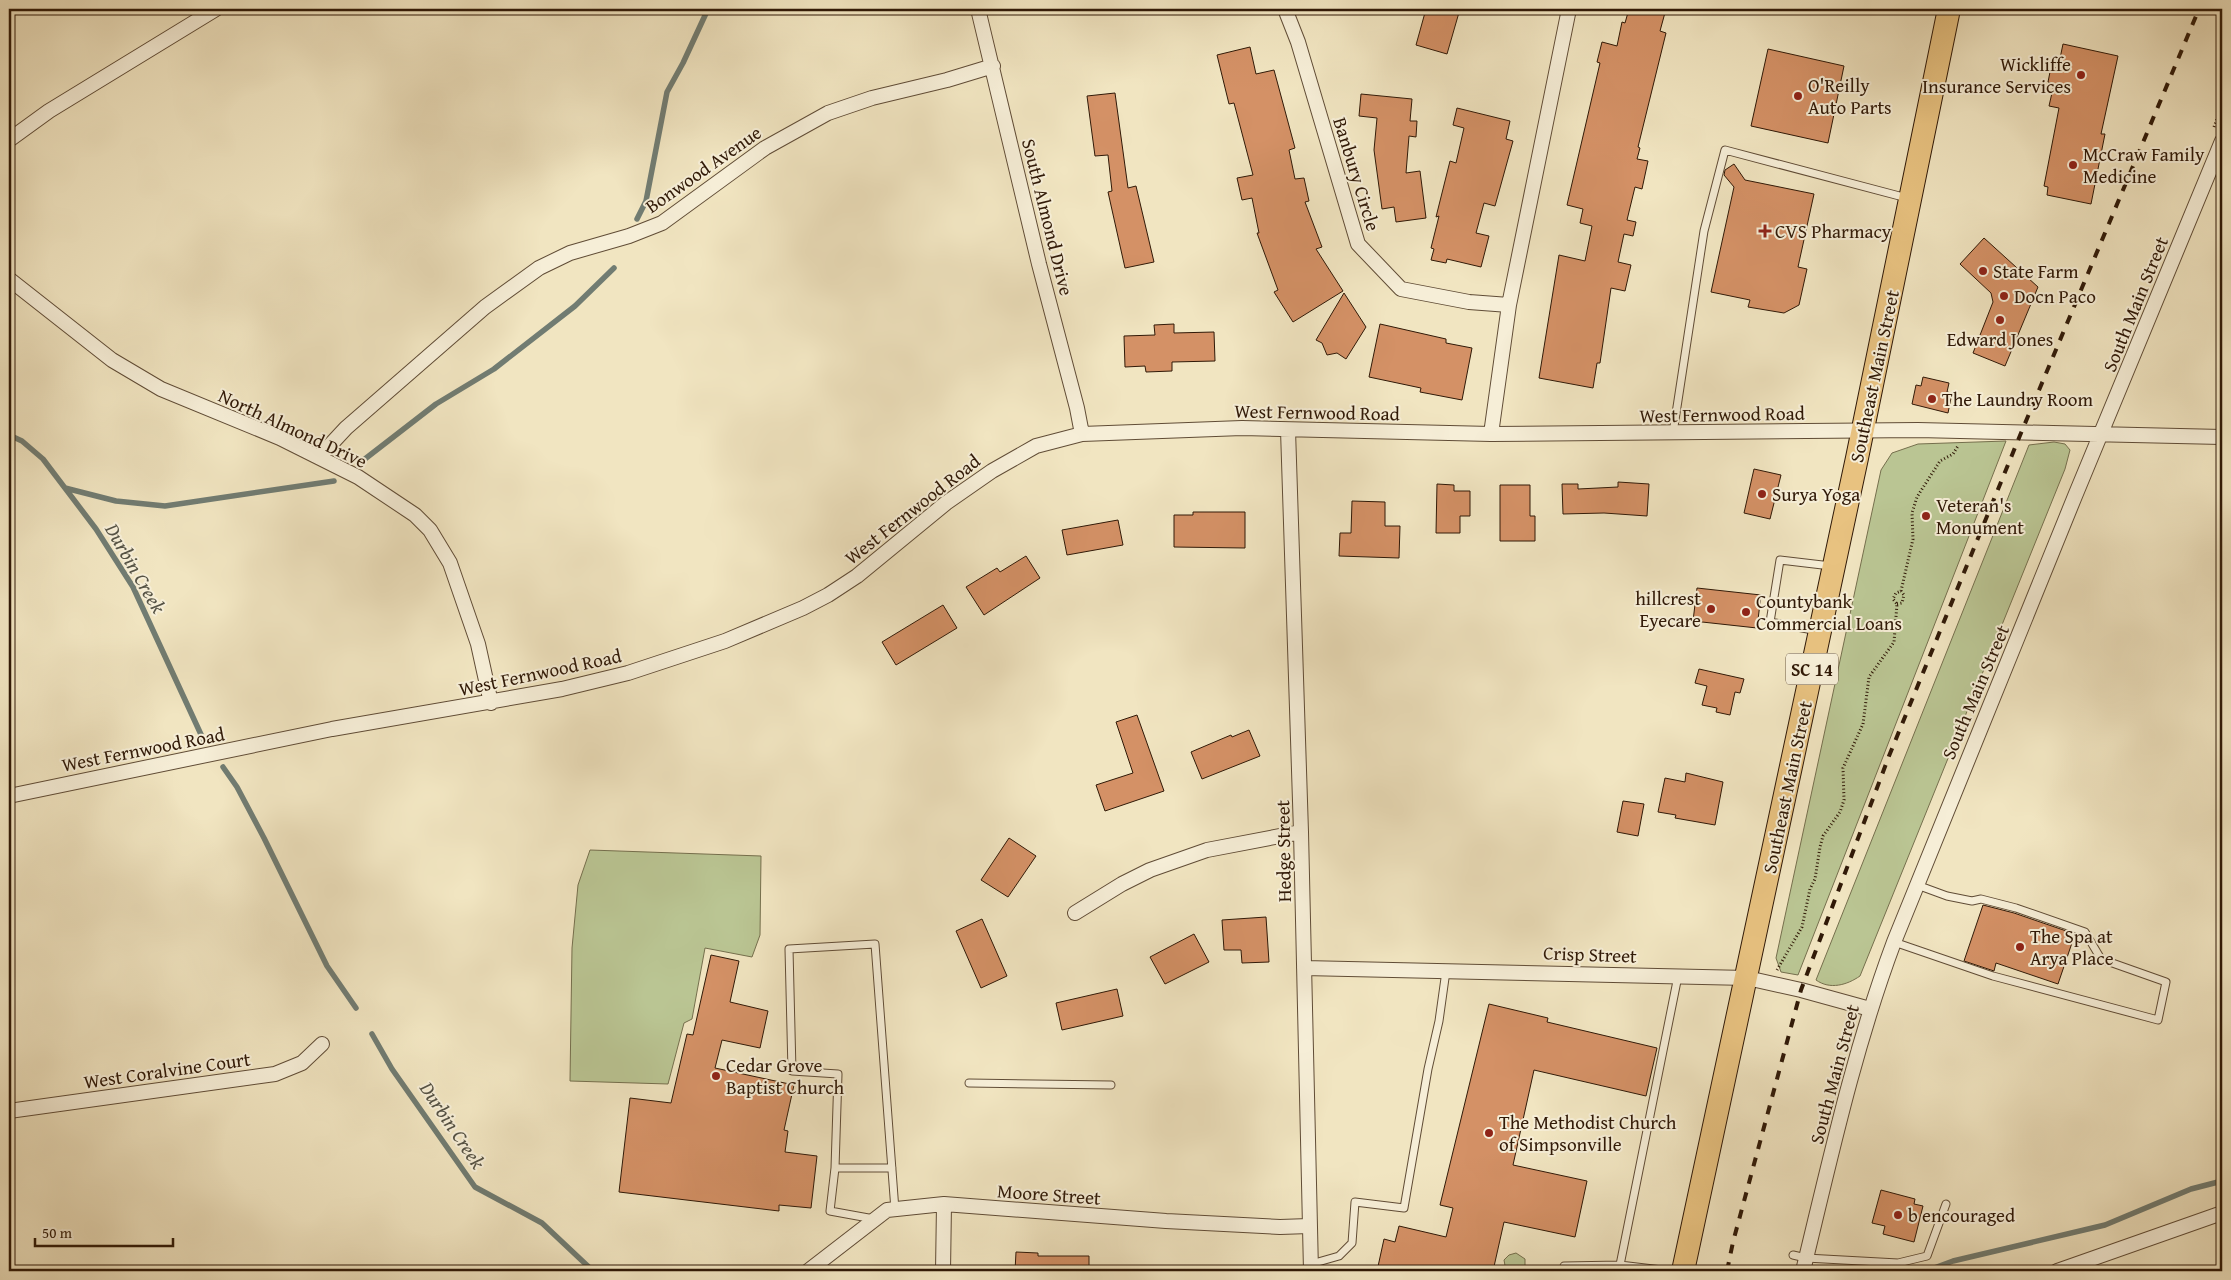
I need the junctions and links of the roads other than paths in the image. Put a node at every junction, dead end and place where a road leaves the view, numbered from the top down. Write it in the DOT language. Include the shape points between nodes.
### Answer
graph roads {
  1 [pos="216,9"];
  2 [pos="978,9"];
  3 [pos="1285,9"];
  4 [pos="1569,9"];
  5 [pos="1949,9"];
  6 [pos="993,66"];
  7 [pos="9,140"];
  8 [pos="2222,141"];
  9 [pos="1910,198"];
  10 [pos="9,278"];
  11 [pos="1509,304"];
  12 [pos="1288,430"];
  13 [pos="1863,432"];
  14 [pos="1082,434"];
  15 [pos="1491,434"];
  16 [pos="1673,434"];
  17 [pos="2101,435"];
  18 [pos="2222,437"];
  19 [pos="319,457"];
  20 [pos="1834,566"];
  21 [pos="1820,631"];
  22 [pos="491,703"];
  23 [pos="9,796"];
  24 [pos="1301,832"];
  25 [pos="1917,885"];
  26 [pos="1074,913"];
  27 [pos="1894,942"];
  28 [pos="1304,968"];
  29 [pos="1446,970"];
  30 [pos="1678,976"];
  31 [pos="1747,978"];
  32 [pos="1870,1009"];
  33 [pos="322,1044"];
  34 [pos="969,1083"];
  35 [pos="1111,1085"];
  36 [pos="9,1111"];
  37 [pos="835,1168"];
  38 [pos="892,1168"];
  39 [pos="944,1204"];
  40 [pos="1946,1204"];
  41 [pos="895,1210"];
  42 [pos="2222,1213"];
  43 [pos="875,1219"];
  44 [pos="1309,1226"];
  45 [pos="1801,1261"];
  46 [pos="1620,1265"];
  47 [pos="1564,1266"];
  48 [pos="1311,1268"];
  49 [pos="808,1271"];
  50 [pos="943,1271"];
  51 [pos="1670,1271"];
  52 [pos="1683,1271"];
  53 [pos="2057,1271"];
  1 -- 7 [label="street" via="49,111"];
  2 -- 6 [label="street, South Almond Drive"];
  3 -- 11 [label="street, Banbury Circle" via="1298,42 1358,244 1401,289 1470,302"];
  4 -- 11 [label="street"];
  5 -- 9 [label="main road, Southeast Main Street / SC 14"];
  6 -- 14 [label="street, South Almond Drive" via="1038,264"];
  6 -- 19 [label="street, Bonwood Avenue" via="828,112 765,148 662,223 570,253 539,268 486,307 346,428"];
  8 -- 17 [label="street, South Main Street"];
  9 -- 13 [label="main road, Southeast Main Street / SC 14"];
  9 -- 16 [label="lane" via="1725,150 1704,231"];
  10 -- 19 [label="street, North Almond Drive" via="112,360 162,389"];
  11 -- 15 [label="street"];
  12 -- 14 [label="street, West Fernwood Road" via="1242,428"];
  12 -- 15 [label="street, West Fernwood Road"];
  12 -- 24 [label="street, Hedge Street"];
  13 -- 16 [label="street, West Fernwood Road"];
  13 -- 17 [label="street, West Fernwood Road" via="1918,430"];
  13 -- 20 [label="main road, Southeast Main Street / SC 14"];
  14 -- 22 [label="street, West Fernwood Road" via="1036,446 992,471 946,503 857,576 802,608 725,641 628,673"];
  15 -- 16 [label="street, West Fernwood Road"];
  17 -- 18 [label="street, West Fernwood Road"];
  17 -- 25 [label="street, South Main Street"];
  19 -- 22 [label="street, North Almond Drive" via="404,506 430,530 450,563 478,644"];
  20 -- 21 [label="main road, Southeast Main Street / SC 14"];
  20 -- 21 [label="lane" via="1780,560 1770,622"];
  21 -- 31 [label="main road, Southeast Main Street / SC 14"];
  22 -- 23 [label="street, West Fernwood Road" via="332,730"];
  24 -- 26 [label="street" via="1207,850 1150,870"];
  24 -- 28 [label="street, Hedge Street"];
  25 -- 27 [label="street, South Main Street"];
  25 -- 27 [label="lane" via="1947,896 1990,901 2085,932 2102,959 2166,982 2158,1020 1994,976"];
  27 -- 32 [label="street, South Main Street"];
  28 -- 29 [label="street, Crisp Street"];
  28 -- 44 [label="street, Hedge Street"];
  29 -- 30 [label="street, Crisp Street"];
  29 -- 48 [label="lane" via="1404,1208 1355,1202 1352,1243 1339,1256"];
  30 -- 31 [label="street, Crisp Street"];
  30 -- 46 [label="lane"];
  31 -- 32 [label="street, Crisp Street"];
  31 -- 52 [label="main road, Southeast Main Street / SC 14"];
  32 -- 45 [label="street, South Main Street"];
  33 -- 36 [label="street, West Coralvine Court" via="302,1063 275,1074"];
  34 -- 35 [label="lane"];
  37 -- 38 [label="lane"];
  37 -- 38 [label="lane" via="838,1074 792,1072 789,949 875,944"];
  37 -- 43 [label="lane" via="830,1211"];
  38 -- 41 [label="lane"];
  39 -- 41 [label="street, Moore Street"];
  39 -- 44 [label="street, Moore Street" via="1166,1221"];
  39 -- 50 [label="street"];
  40 -- 45 [label="lane" via="1927,1256 1898,1263"];
  41 -- 43 [label="street, Moore Street" via="887,1210"];
  42 -- 53 [label="street"];
  43 -- 49 [label="street, Moore Street"];
  44 -- 48 [label="street, Hedge Street"];
  46 -- 47 [label="lane"];
  46 -- 51 [label="lane"];
}
